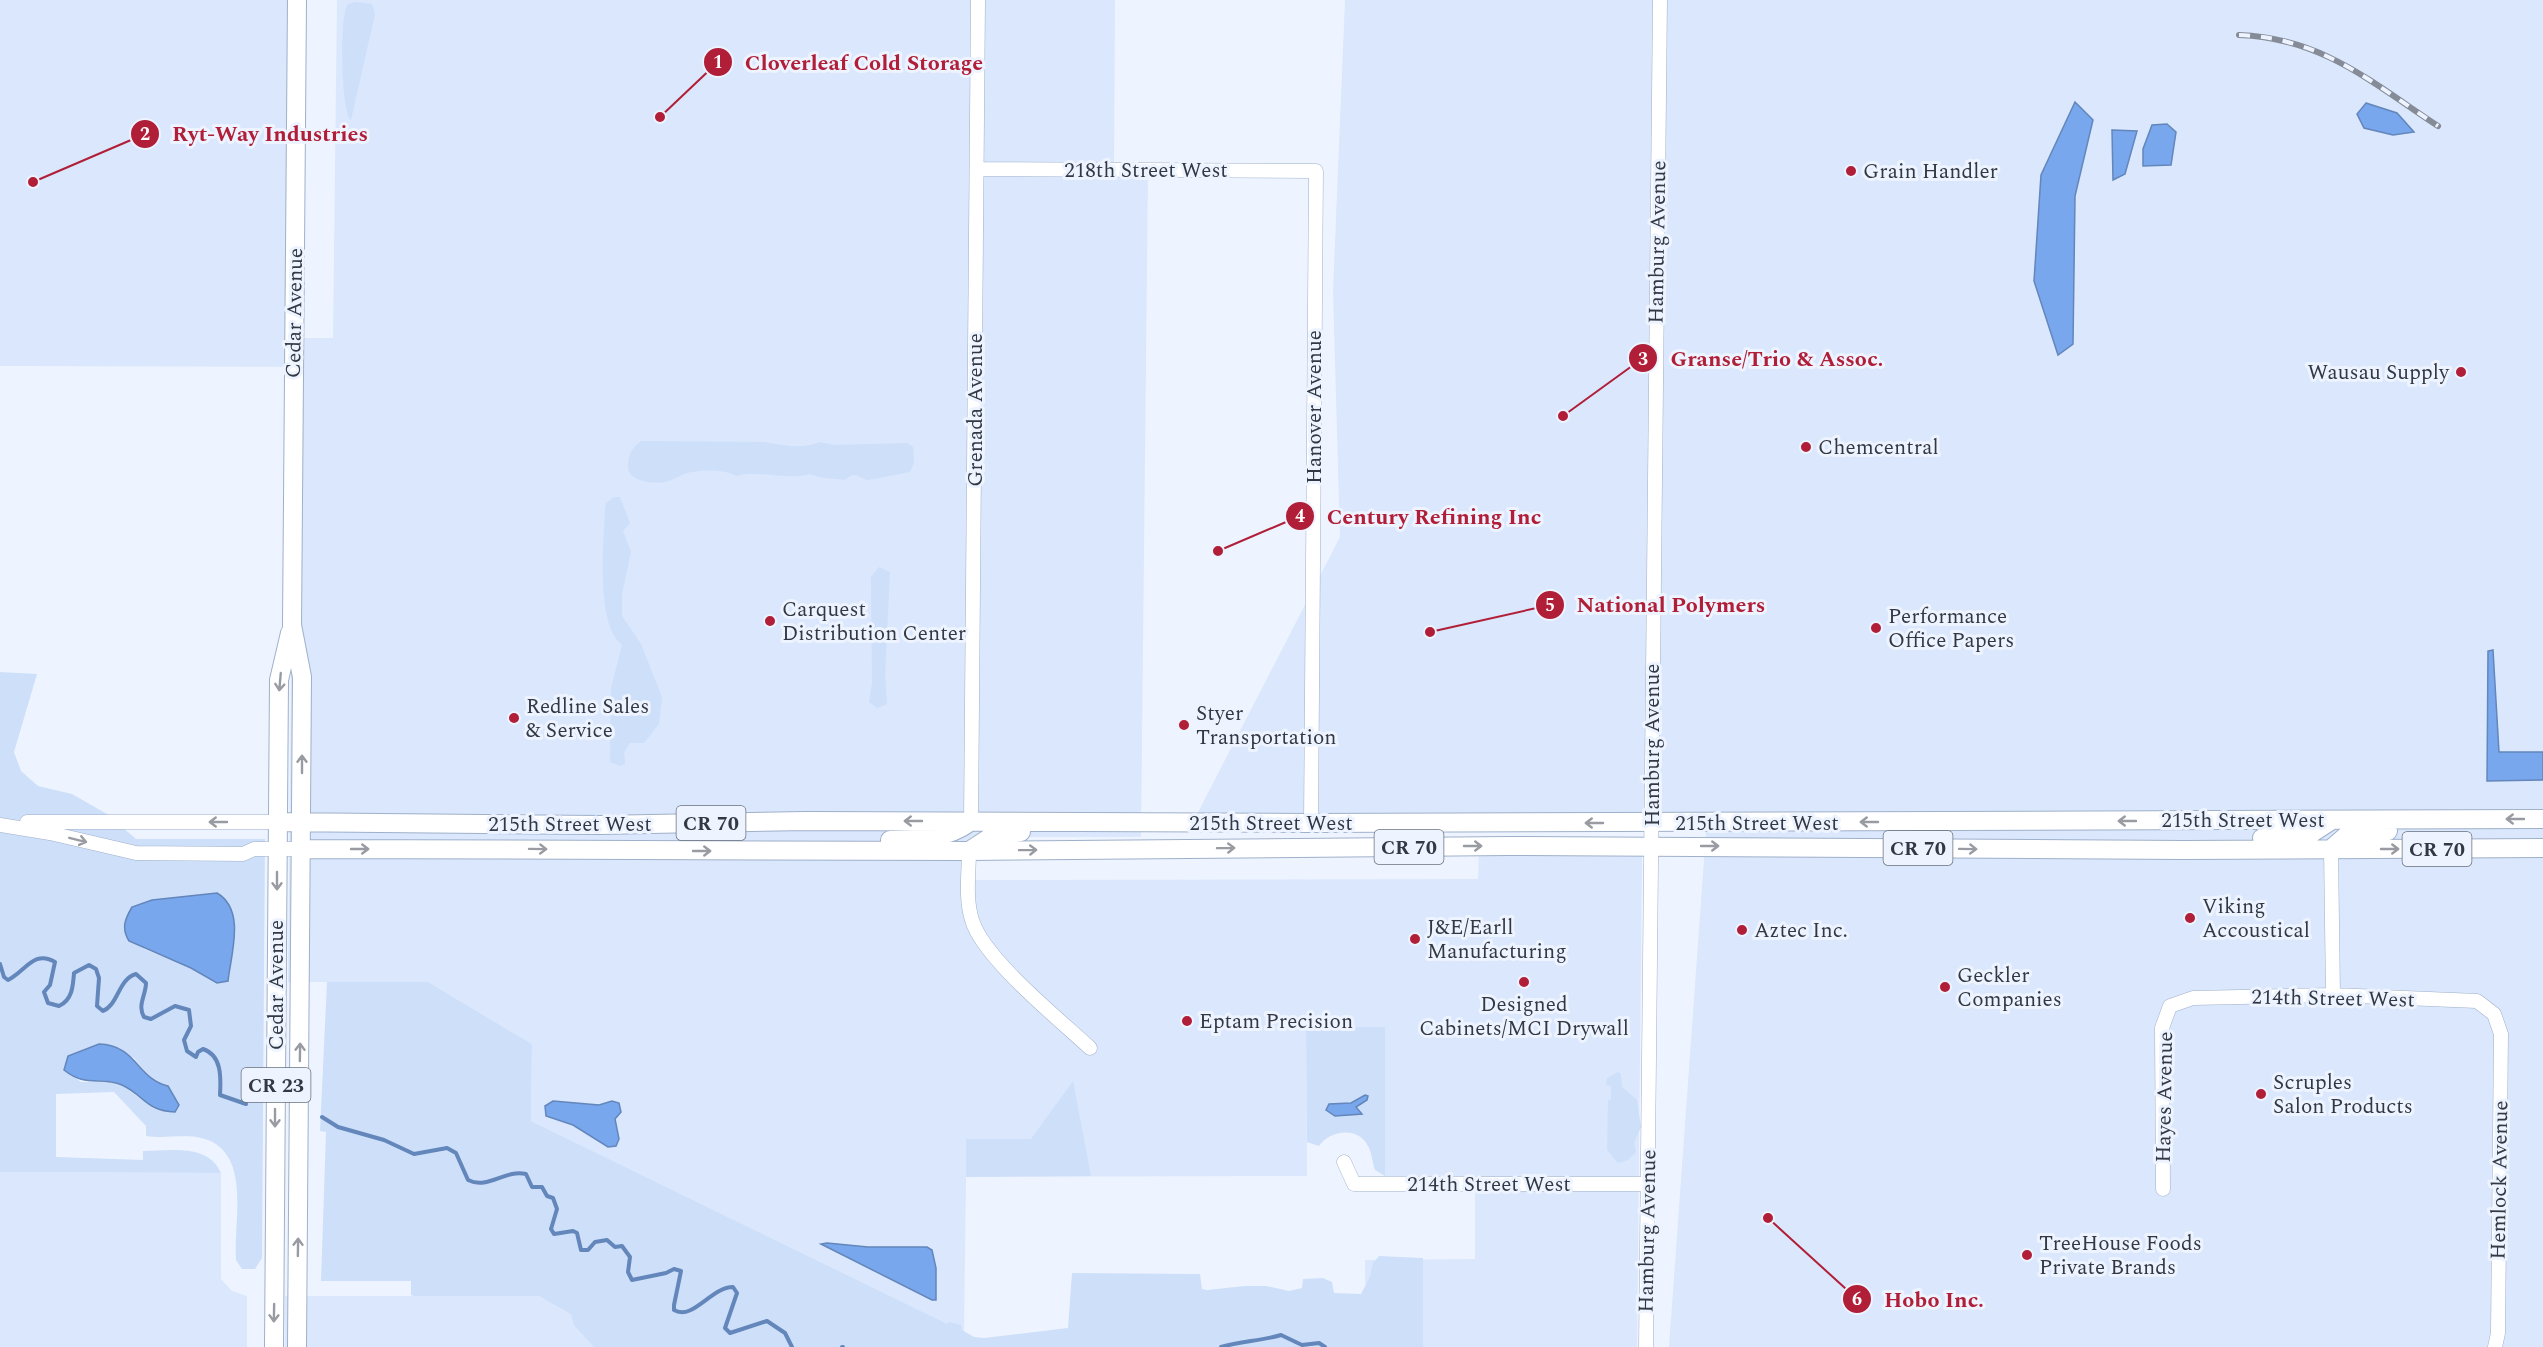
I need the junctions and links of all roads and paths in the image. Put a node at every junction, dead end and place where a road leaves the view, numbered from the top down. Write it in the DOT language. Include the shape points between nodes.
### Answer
graph roads {
  1 [pos="297,0"];
  2 [pos="978,0"];
  3 [pos="1660,0"];
  4 [pos="976,169"];
  5 [pos="1316,171"];
  6 [pos="292,625"];
  7 [pos="2332,819"];
  8 [pos="2488,819"];
  9 [pos="2543,819"];
  10 [pos="971,821"];
  11 [pos="277,822"];
  12 [pos="1157,822"];
  13 [pos="302,823"];
  14 [pos="1311,823"];
  15 [pos="1652,823"];
  16 [pos="0,824"];
  17 [pos="1652,846"];
  18 [pos="277,848"];
  19 [pos="2543,848"];
  20 [pos="302,849"];
  21 [pos="2331,849"];
  22 [pos="2183,850"];
  23 [pos="807,851"];
  24 [pos="969,851"];
  25 [pos="2333,996"];
  26 [pos="2170,1006"];
  27 [pos="2494,1014"];
  28 [pos="1090,1048"];
  29 [pos="1344,1162"];
  30 [pos="1648,1184"];
  31 [pos="2163,1189"];
  32 [pos="274,1347"];
  33 [pos="297,1347"];
  34 [pos="1646,1347"];
  35 [pos="2495,1347"];
  1 -- 6 [label="main road, Cedar Avenue / CR 23"];
  2 -- 4 [label="street, Grenada Avenue"];
  3 -- 15 [label="street, Hamburg Avenue"];
  4 -- 5 [label="street, 218th Street West"];
  4 -- 10 [label="street, Grenada Avenue"];
  5 -- 14 [label="street, Hanover Avenue"];
  6 -- 11 [label="main road, Cedar Avenue / CR 23, one-way" via="279,680"];
  13 -- 6 [label="main road, Cedar Avenue / CR 23, one-way" via="302,677"];
  7 -- 8 [label="main road, 215th Street West / CR 70"];
  7 -- 15 [label="main road, 215th Street West / CR 70, one-way"];
  7 -- 22 [label="main road" via="2309,835 2220,840"];
  9 -- 8 [label="main road, 215th Street West / CR 70, one-way"];
  8 -- 21 [label="main road" via="2454,828 2347,835"];
  10 -- 12 [label="main road, 215th Street West / CR 70"];
  10 -- 13 [label="main road, 215th Street West / CR 70, one-way"];
  10 -- 23 [label="main road" via="940,836 834,841"];
  11 -- 13 [label="main road, 215th Street West / CR 70"];
  11 -- 16 [label="street, 215th Street West, one-way"];
  11 -- 18 [label="main road, Cedar Avenue / CR 23"];
  12 -- 14 [label="main road, 215th Street West / CR 70"];
  12 -- 24 [label="main road" via="995,834"];
  13 -- 20 [label="main road, Cedar Avenue / CR 23"];
  15 -- 14 [label="main road, 215th Street West / CR 70, one-way"];
  15 -- 17 [label="street, Hamburg Avenue"];
  16 -- 18 [label="street, one-way" via="148,854 243,854 254,849"];
  17 -- 22 [label="main road, 215th Street West / CR 70, one-way"];
  24 -- 17 [label="main road, 215th Street West / CR 70, one-way"];
  17 -- 30 [label="street, Hamburg Avenue"];
  18 -- 20 [label="street"];
  18 -- 32 [label="main road, Cedar Avenue / CR 23, one-way"];
  21 -- 19 [label="main road, 215th Street West / CR 70, one-way"];
  20 -- 23 [label="main road, 215th Street West / CR 70, one-way"];
  33 -- 20 [label="main road, Cedar Avenue / CR 23, one-way"];
  21 -- 22 [label="main road, 215th Street West / CR 70"];
  21 -- 25 [label="street"];
  23 -- 24 [label="main road, 215th Street West / CR 70"];
  24 -- 28 [label="street" via="969,903 979,936"];
  25 -- 26 [label="street, 214th Street West" via="2193,998"];
  25 -- 27 [label="street, 214th Street West" via="2477,1001"];
  26 -- 31 [label="street, Hayes Avenue" via="2162,1028"];
  27 -- 35 [label="street, Hemlock Avenue" via="2501,1034"];
  29 -- 30 [label="street, 214th Street West" via="1354,1184"];
  30 -- 34 [label="street, Hamburg Avenue"];
}
